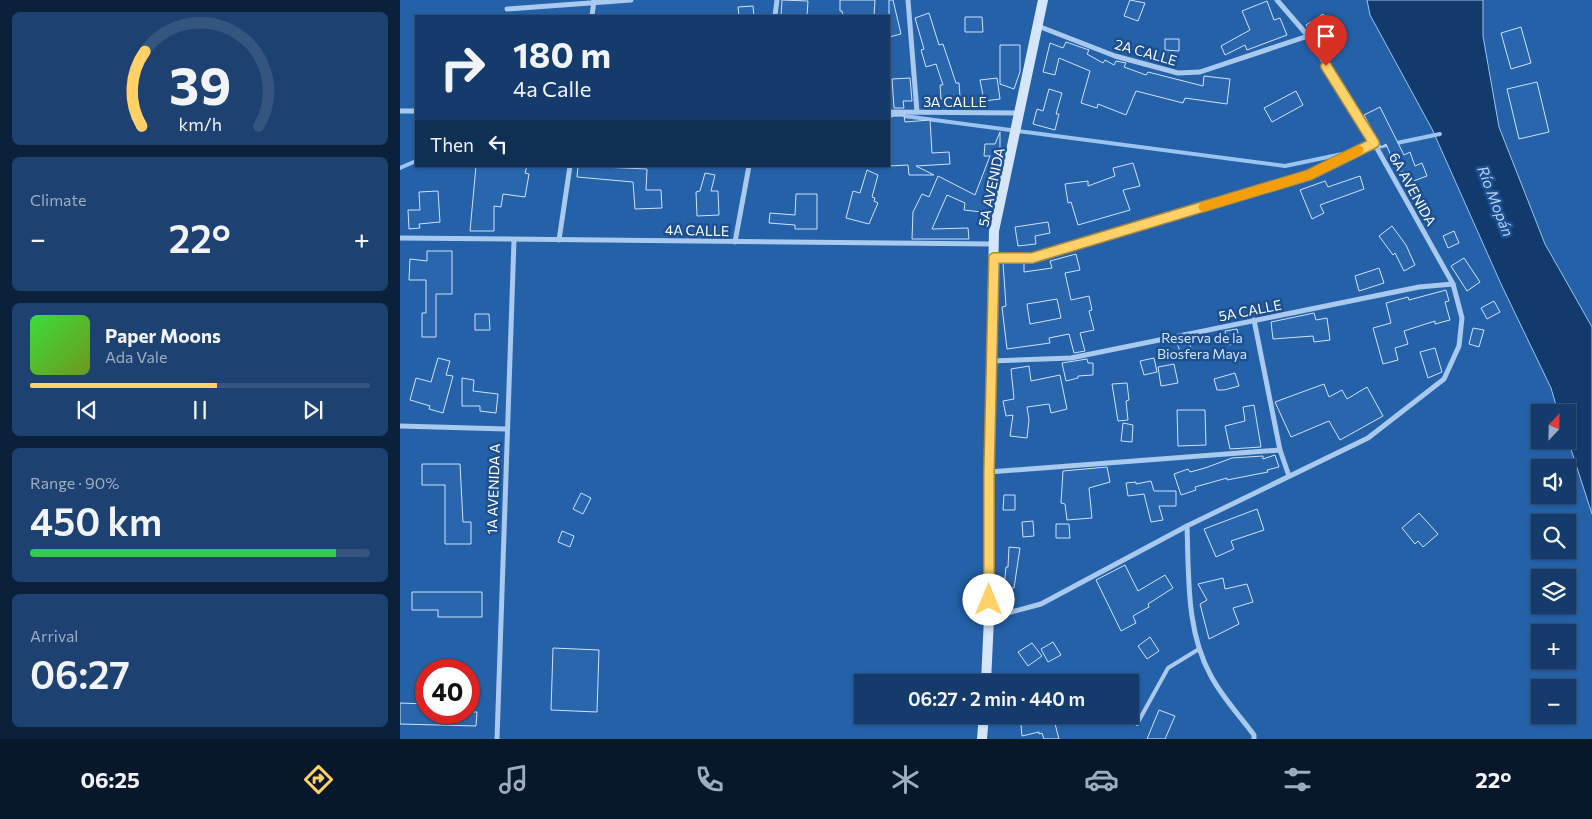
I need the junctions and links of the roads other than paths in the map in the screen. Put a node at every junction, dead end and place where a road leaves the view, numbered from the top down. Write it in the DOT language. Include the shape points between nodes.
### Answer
graph roads {
  1 [pos="631,0"];
  2 [pos="777,0"];
  3 [pos="908,0"];
  4 [pos="1043,0"];
  5 [pos="1278,0"];
  6 [pos="594,1"];
  7 [pos="507,8"];
  8 [pos="592,15"];
  9 [pos="774,15"];
  10 [pos="1038,26"];
  11 [pos="1308,36"];
  12 [pos="400,111"];
  13 [pos="415,111"];
  14 [pos="890,112"];
  15 [pos="917,112"];
  16 [pos="1021,112"];
  17 [pos="1374,143"];
  18 [pos="570,167"];
  19 [pos="749,167"];
  20 [pos="400,238"];
  21 [pos="514,240"];
  22 [pos="559,240"];
  23 [pos="735,242"];
  24 [pos="994,244"];
  25 [pos="994,258"];
  26 [pos="1453,284"];
  27 [pos="1254,320"];
  28 [pos="991,361"];
  29 [pos="400,426"];
  30 [pos="506,429"];
  31 [pos="1280,450"];
  32 [pos="989,472"];
  33 [pos="1289,476"];
  34 [pos="1187,526"];
  35 [pos="989,618"];
  36 [pos="1199,649"];
  37 [pos="986,674"];
  38 [pos="1139,720"];
  39 [pos="983,724"];
  40 [pos="497,739"];
  41 [pos="982,739"];
  42 [pos="1254,739"];
  1 -- 6 [label="street"];
  2 -- 9 [label="street"];
  3 -- 15 [label="street"];
  4 -- 10 [label="street, 5A AVENIDA"];
  5 -- 11 [label="street, 6A AVENIDA"];
  6 -- 7 [label="street"];
  6 -- 8 [label="street"];
  10 -- 11 [label="street, 2A CALLE" via="1115,56 1178,74 1200,72"];
  10 -- 16 [label="street, 5A AVENIDA"];
  11 -- 17 [label="street, 6A AVENIDA"];
  12 -- 13 [label="street"];
  14 -- 15 [label="street, 3A CALLE"];
  15 -- 16 [label="street, 3A CALLE"];
  16 -- 24 [label="street, 5A AVENIDA" via="994,231"];
  17 -- 25 [label="street" via="1290,181 1032,258"];
  17 -- 26 [label="street, 6A AVENIDA"];
  18 -- 22 [label="street"];
  19 -- 23 [label="street"];
  20 -- 21 [label="street, 4A CALLE"];
  21 -- 22 [label="street, 4A CALLE"];
  21 -- 30 [label="street, 1A AVENIDA A"];
  22 -- 23 [label="street, 4A CALLE"];
  23 -- 24 [label="street, 4A CALLE"];
  24 -- 25 [label="street, 5A AVENIDA"];
  25 -- 28 [label="street, 5A AVENIDA"];
  26 -- 27 [label="street, 5A CALLE" via="1419,287"];
  26 -- 33 [label="street, 6A AVENIDA" via="1462,318 1459,346 1444,379 1368,438"];
  27 -- 28 [label="street, 5A CALLE" via="1071,358"];
  27 -- 31 [label="street"];
  28 -- 32 [label="street, 5A AVENIDA"];
  29 -- 30 [label="street"];
  30 -- 40 [label="street, 1A AVENIDA A"];
  31 -- 32 [label="street"];
  31 -- 33 [label="street"];
  32 -- 35 [label="street, 5A AVENIDA"];
  33 -- 34 [label="street"];
  34 -- 35 [label="street" via="1041,604"];
  34 -- 36 [label="street" via="1190,606"];
  35 -- 37 [label="street, 5A AVENIDA"];
  36 -- 38 [label="lane" via="1168,668"];
  36 -- 42 [label="street" via="1211,677"];
  39 -- 41 [label="street"];
}
